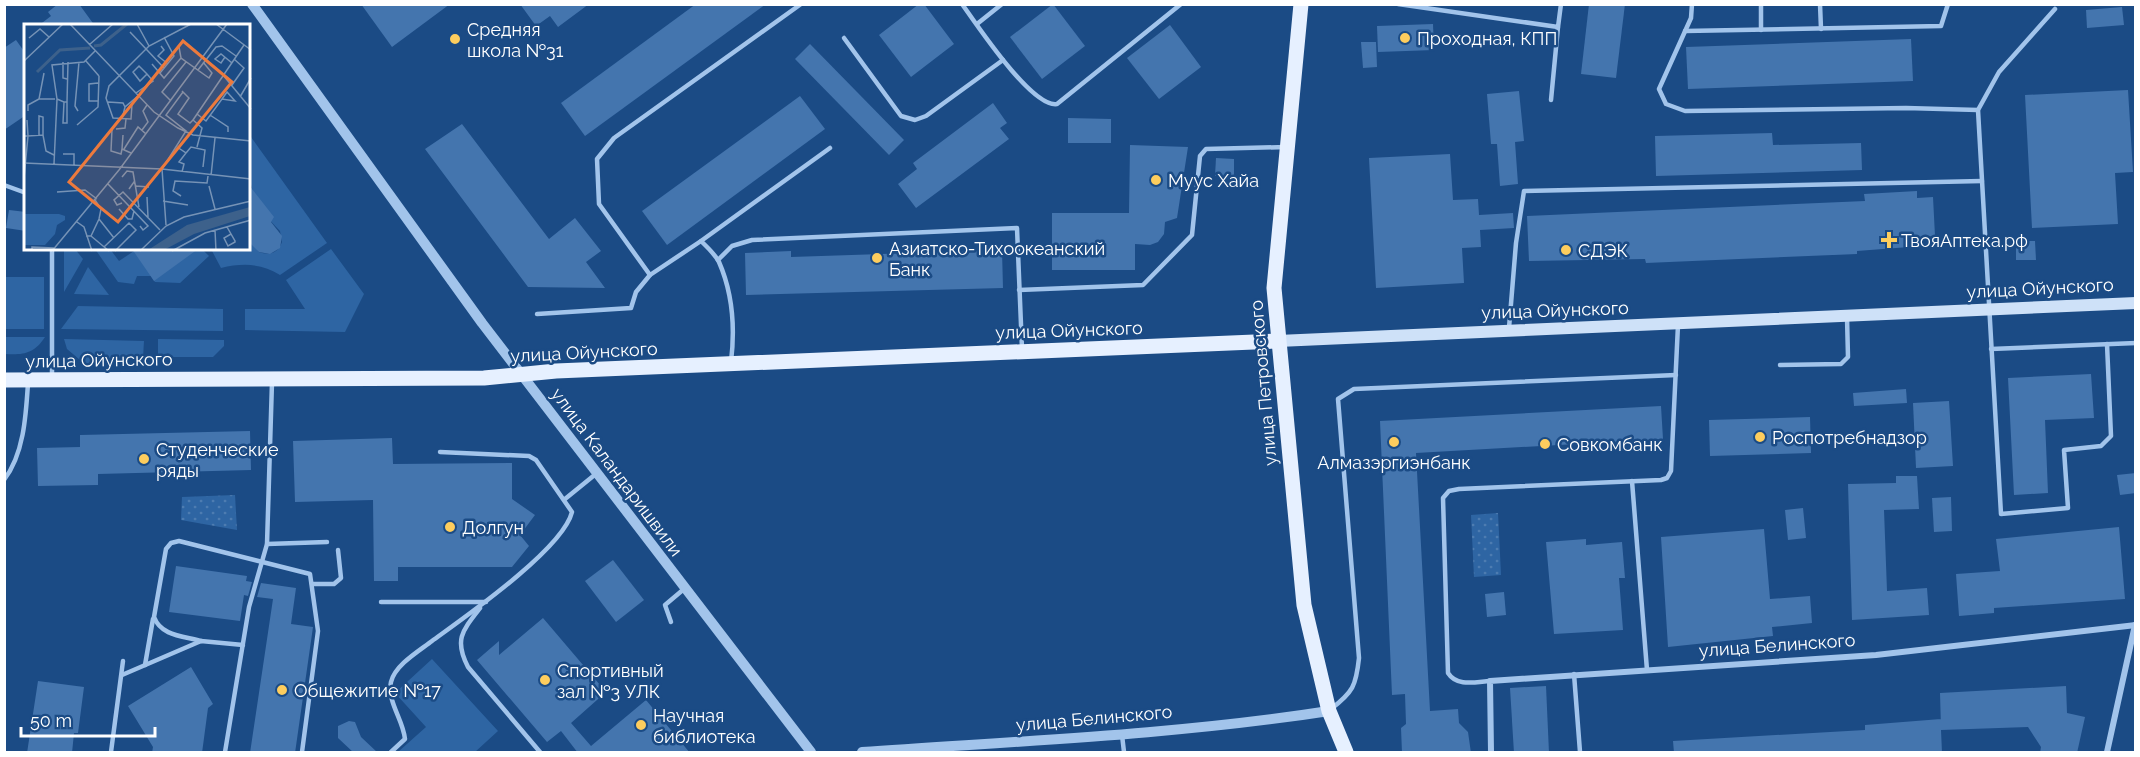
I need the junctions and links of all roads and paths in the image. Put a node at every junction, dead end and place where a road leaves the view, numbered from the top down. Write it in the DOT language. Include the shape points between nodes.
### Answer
graph roads {
  1 [pos="252,4"];
  2 [pos="801,4"];
  3 [pos="962,4"];
  4 [pos="1002,4"];
  5 [pos="1181,4"];
  6 [pos="1301,4"];
  7 [pos="1398,4"];
  8 [pos="1561,4"];
  9 [pos="1692,4"];
  10 [pos="1761,4"];
  11 [pos="1820,4"];
  12 [pos="1948,4"];
  13 [pos="2055,9"];
  14 [pos="976,24"];
  15 [pos="1558,27"];
  16 [pos="1821,29"];
  17 [pos="1761,30"];
  18 [pos="1685,31"];
  19 [pos="844,38"];
  20 [pos="1003,60"];
  21 [pos="1551,100"];
  22 [pos="1978,110"];
  23 [pos="1286,147"];
  24 [pos="830,148"];
  25 [pos="1982,181"];
  26 [pos="4,185"];
  27 [pos="24,192"];
  28 [pos="701,241"];
  29 [pos="52,250"];
  30 [pos="718,260"];
  31 [pos="650,275"];
  32 [pos="1019,290"];
  33 [pos="2136,303"];
  34 [pos="1988,310"];
  35 [pos="537,314"];
  36 [pos="1846,317"];
  37 [pos="1678,325"];
  38 [pos="1508,331"];
  39 [pos="1278,341"];
  40 [pos="2136,343"];
  41 [pos="2107,344"];
  42 [pos="1991,349"];
  43 [pos="1022,352"];
  44 [pos="731,365"];
  45 [pos="1780,365"];
  46 [pos="521,374"];
  47 [pos="1676,375"];
  48 [pos="272,377"];
  49 [pos="4,380"];
  50 [pos="28,381"];
  51 [pos="52,381"];
  52 [pos="440,452"];
  53 [pos="597,473"];
  54 [pos="4,480"];
  55 [pos="1632,481"];
  56 [pos="565,500"];
  57 [pos="327,542"];
  58 [pos="267,544"];
  59 [pos="338,550"];
  60 [pos="263,562"];
  61 [pos="312,584"];
  62 [pos="684,589"];
  63 [pos="486,601"];
  64 [pos="381,602"];
  65 [pos="154,616"];
  66 [pos="671,622"];
  67 [pos="2135,625"];
  68 [pos="201,641"];
  69 [pos="243,645"];
  70 [pos="123,661"];
  71 [pos="145,665"];
  72 [pos="1647,670"];
  73 [pos="122,675"];
  74 [pos="1574,675"];
  75 [pos="1490,681"];
  76 [pos="1329,711"];
  77 [pos="1122,732"];
  78 [pos="111,753"];
  79 [pos="225,753"];
  80 [pos="302,753"];
  81 [pos="391,753"];
  82 [pos="540,753"];
  83 [pos="811,753"];
  84 [pos="862,753"];
  85 [pos="1124,753"];
  86 [pos="1346,753"];
  87 [pos="1491,753"];
  88 [pos="1580,753"];
  89 [pos="2107,753"];
  1 -- 46 [label="street, улица Каландаришвили"];
  2 -- 31 [label="lane" via="614,138 597,159 599,204"];
  3 -- 14 [label="lane"];
  4 -- 14 [label="lane"];
  5 -- 20 [label="lane" via="1057,104 1040,100"];
  6 -- 23 [label="main road, улица Петровского"];
  7 -- 15 [label="lane"];
  8 -- 15 [label="lane"];
  9 -- 18 [label="lane"];
  10 -- 17 [label="lane"];
  11 -- 16 [label="lane"];
  12 -- 16 [label="lane" via="1941,26"];
  13 -- 22 [label="lane" via="2000,72"];
  14 -- 20 [label="lane"];
  15 -- 21 [label="lane"];
  16 -- 17 [label="lane"];
  17 -- 18 [label="lane"];
  18 -- 22 [label="lane" via="1659,89 1666,104 1685,111"];
  19 -- 20 [label="lane" via="901,116 915,120"];
  22 -- 25 [label="lane"];
  23 -- 32 [label="lane" via="1206,149 1200,156 1192,235 1143,285"];
  23 -- 39 [label="main road, улица Петровского" via="1274,266"];
  24 -- 28 [label="lane"];
  25 -- 34 [label="lane"];
  25 -- 38 [label="lane" via="1524,191"];
  26 -- 27 [label="lane"];
  28 -- 30 [label="lane"];
  28 -- 31 [label="lane"];
  29 -- 51 [label="lane"];
  30 -- 32 [label="lane" via="732,246 752,240 1017,228"];
  30 -- 44 [label="lane" via="735,331"];
  31 -- 35 [label="lane" via="636,292 631,308"];
  32 -- 43 [label="lane"];
  33 -- 34 [label="main road, улица Ойунского"];
  34 -- 36 [label="main road, улица Ойунского"];
  34 -- 42 [label="lane"];
  36 -- 37 [label="main road, улица Ойунского"];
  36 -- 45 [label="lane" via="1848,357 1841,364"];
  37 -- 38 [label="main road, улица Ойунского"];
  37 -- 47 [label="lane"];
  38 -- 39 [label="main road, улица Ойунского"];
  39 -- 43 [label="main road, улица Ойунского"];
  39 -- 76 [label="main road, улица Петровского" via="1304,605"];
  40 -- 41 [label="lane"];
  41 -- 42 [label="lane"];
  41 -- 42 [label="lane" via="2111,435 2101,446 2064,450 2068,508 2001,514"];
  43 -- 44 [label="main road, улица Ойунского"];
  44 -- 46 [label="main road, улица Ойунского"];
  46 -- 48 [label="main road, улица Ойунского" via="484,378"];
  46 -- 53 [label="street, улица Каландаришвили"];
  47 -- 55 [label="lane" via="1671,471 1661,480"];
  47 -- 76 [label="lane" via="1354,389 1340,397 1359,658 1356,683 1347,697"];
  48 -- 51 [label="main road, улица Ойунского"];
  48 -- 58 [label="lane"];
  49 -- 50 [label="main road, улица Ойунского"];
  50 -- 51 [label="main road, улица Ойунского"];
  50 -- 54 [label="lane" via="26,416 14,467"];
  52 -- 56 [label="lane" via="529,456"];
  53 -- 56 [label="lane"];
  53 -- 62 [label="street, улица Каландаришвили"];
  55 -- 72 [label="lane"];
  55 -- 75 [label="lane" via="1459,489 1449,491 1443,498 1448,673 1461,682"];
  56 -- 63 [label="lane" via="572,512 560,535"];
  57 -- 58 [label="lane"];
  58 -- 60 [label="lane"];
  59 -- 61 [label="lane" via="341,578 334,584"];
  60 -- 61 [label="lane" via="304,570 310,574"];
  60 -- 65 [label="lane" via="179,541 171,543 166,549"];
  60 -- 69 [label="lane" via="249,607"];
  61 -- 80 [label="lane" via="318,631"];
  62 -- 66 [label="lane" via="664,605"];
  62 -- 83 [label="street, улица Каландаришвили"];
  63 -- 64 [label="lane"];
  63 -- 81 [label="lane" via="422,649 391,680 390,694 405,739"];
  63 -- 82 [label="lane" via="461,635 460,651 468,668"];
  65 -- 68 [label="lane" via="163,631"];
  65 -- 71 [label="lane"];
  67 -- 72 [label="street, улица Белинского" via="1876,655"];
  67 -- 89 [label="street"];
  68 -- 69 [label="lane"];
  68 -- 71 [label="lane"];
  69 -- 79 [label="lane"];
  70 -- 73 [label="lane"];
  71 -- 73 [label="lane"];
  72 -- 74 [label="street, улица Белинского"];
  73 -- 78 [label="lane"];
  74 -- 75 [label="street, улица Белинского"];
  74 -- 88 [label="lane"];
  75 -- 87 [label="street"];
  76 -- 77 [label="street, улица Белинского"];
  76 -- 86 [label="main road, улица Петровского"];
  77 -- 84 [label="street, улица Белинского"];
  77 -- 85 [label="lane"];
}
